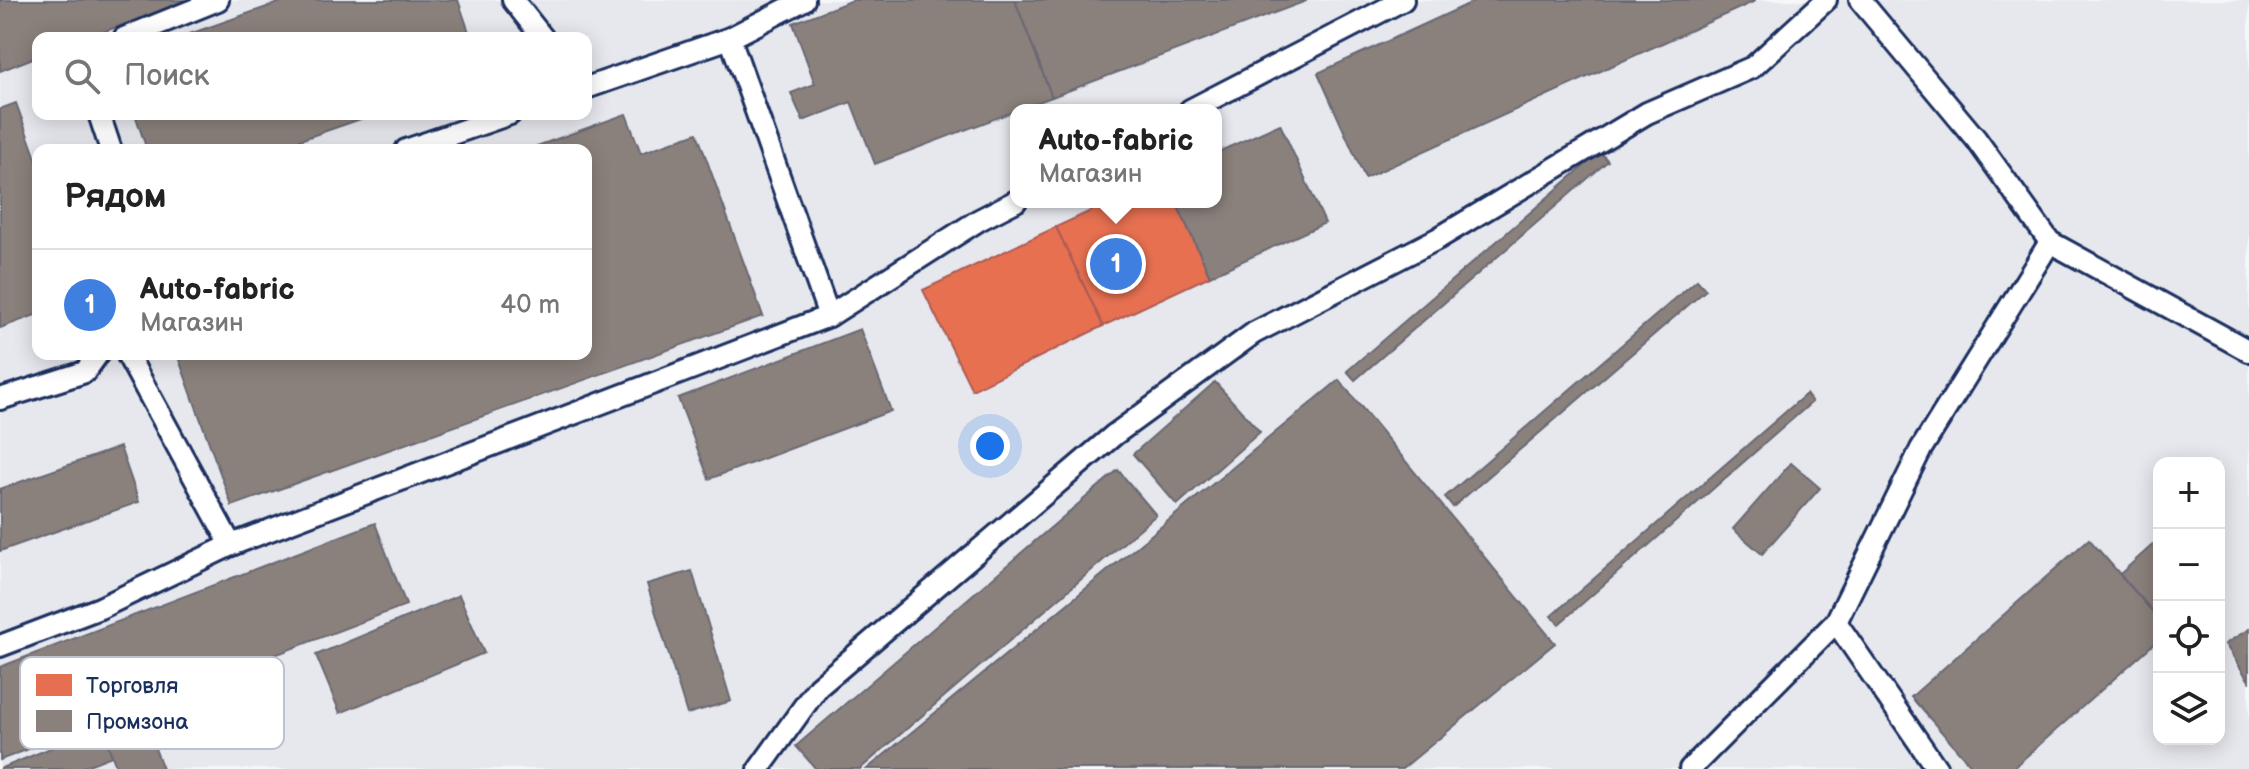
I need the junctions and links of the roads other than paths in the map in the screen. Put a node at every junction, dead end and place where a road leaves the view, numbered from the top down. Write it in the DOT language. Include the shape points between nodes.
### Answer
graph roads {
  1 [pos="218,0"];
  2 [pos="513,0"];
  3 [pos="804,0"];
  4 [pos="1403,0"];
  5 [pos="1826,0"];
  6 [pos="1860,0"];
  7 [pos="139,32"];
  8 [pos="538,32"];
  9 [pos="730,38"];
  10 [pos="592,86"];
  11 [pos="1202,104"];
  12 [pos="101,120"];
  13 [pos="493,120"];
  14 [pos="109,144"];
  15 [pos="423,144"];
  16 [pos="1010,204"];
  17 [pos="2050,242"];
  18 [pos="829,316"];
  19 [pos="2249,351"];
  20 [pos="94,360"];
  21 [pos="130,360"];
  22 [pos="0,399"];
  23 [pos="231,545"];
  24 [pos="1836,622"];
  25 [pos="0,646"];
  26 [pos="759,769"];
  27 [pos="1690,769"];
  28 [pos="1937,769"];
  1 -- 7 [label="lane"];
  2 -- 8 [label="lane"];
  3 -- 9 [label="lane"];
  4 -- 11 [label="lane"];
  5 -- 26 [label="lane" via="1753,67 1647,113 1437,239 1254,333 1114,435 818,687"];
  6 -- 17 [label="lane" via="1976,139"];
  9 -- 10 [label="lane"];
  9 -- 18 [label="lane"];
  12 -- 14 [label="lane"];
  13 -- 15 [label="lane"];
  16 -- 18 [label="lane"];
  17 -- 19 [label="lane"];
  17 -- 24 [label="lane" via="1921,449"];
  18 -- 23 [label="lane"];
  20 -- 22 [label="lane" via="85,372"];
  21 -- 23 [label="lane"];
  23 -- 25 [label="lane" via="100,608"];
  24 -- 27 [label="lane"];
  24 -- 28 [label="lane"];
}
